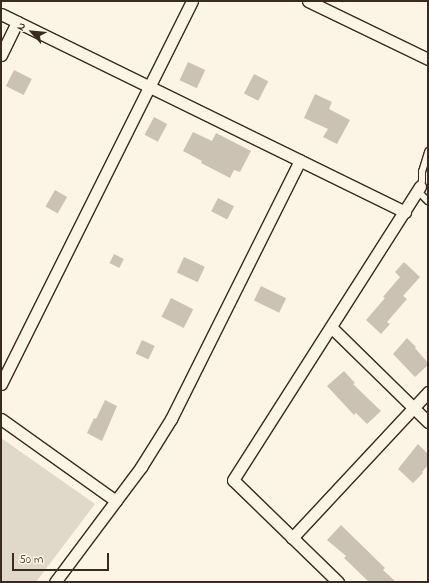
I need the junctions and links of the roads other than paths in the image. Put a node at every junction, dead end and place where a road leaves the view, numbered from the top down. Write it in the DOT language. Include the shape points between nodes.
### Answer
graph roads {
  1 [pos="192,1"];
  2 [pos="308,1"];
  3 [pos="1,14"];
  4 [pos="17,22"];
  5 [pos="1,55"];
  6 [pos="428,59"];
  7 [pos="150,87"];
  8 [pos="428,152"];
  9 [pos="300,160"];
  10 [pos="419,189"];
  11 [pos="428,200"];
  12 [pos="404,212"];
  13 [pos="332,327"];
  14 [pos="1,384"];
  15 [pos="428,392"];
  16 [pos="413,408"];
  17 [pos="1,419"];
  18 [pos="428,422"];
  19 [pos="116,501"];
  20 [pos="292,538"];
  21 [pos="55,582"];
  22 [pos="338,582"];
  1 -- 7 [label="street"];
  2 -- 6 [label="street"];
  3 -- 4 [label="street"];
  4 -- 5 [label="street"];
  4 -- 7 [label="street"];
  7 -- 9 [label="street"];
  7 -- 14 [label="street"];
  8 -- 10 [label="lane"];
  9 -- 12 [label="street"];
  9 -- 19 [label="street" via="171,419"];
  10 -- 11 [label="lane"];
  10 -- 12 [label="street"];
  12 -- 13 [label="street"];
  13 -- 16 [label="street"];
  13 -- 20 [label="street" via="233,480"];
  15 -- 16 [label="street"];
  16 -- 18 [label="street"];
  16 -- 20 [label="street"];
  17 -- 19 [label="street"];
  19 -- 21 [label="street"];
  20 -- 22 [label="street"];
}
